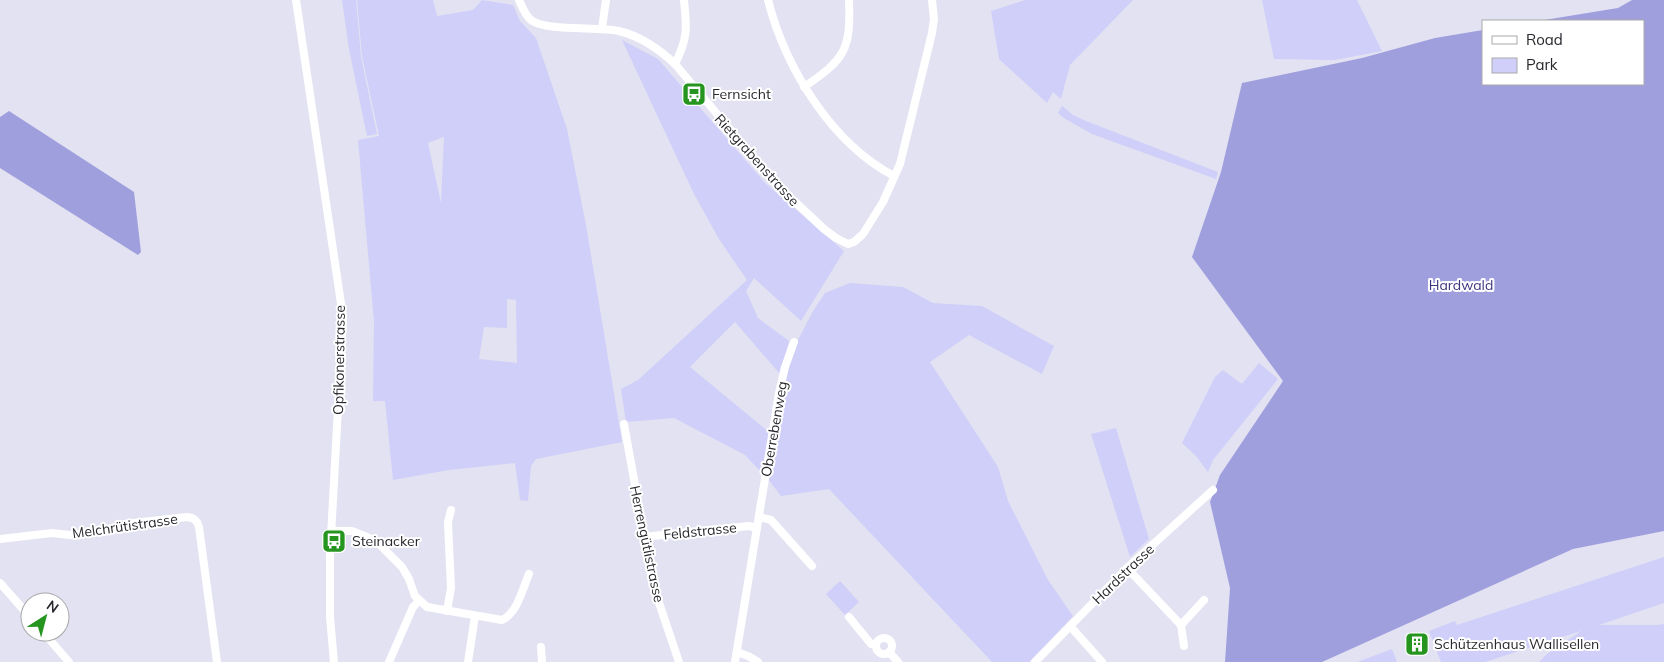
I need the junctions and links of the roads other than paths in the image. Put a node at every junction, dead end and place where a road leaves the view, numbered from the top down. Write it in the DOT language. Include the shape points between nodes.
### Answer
graph roads {
  1 [pos="296,0"];
  2 [pos="519,0"];
  3 [pos="606,0"];
  4 [pos="684,0"];
  5 [pos="768,0"];
  6 [pos="849,0"];
  7 [pos="932,0"];
  8 [pos="602,28"];
  9 [pos="675,64"];
  10 [pos="804,87"];
  11 [pos="894,176"];
  12 [pos="794,342"];
  13 [pos="624,424"];
  14 [pos="1213,490"];
  15 [pos="451,510"];
  16 [pos="759,517"];
  17 [pos="757,528"];
  18 [pos="331,531"];
  19 [pos="643,538"];
  20 [pos="0,539"];
  21 [pos="812,566"];
  22 [pos="1127,568"];
  23 [pos="529,574"];
  24 [pos="0,583"];
  25 [pos="1204,600"];
  26 [pos="419,602"];
  27 [pos="20,606"];
  28 [pos="447,611"];
  29 [pos="476,616"];
  30 [pos="848,617"];
  31 [pos="1181,625"];
  32 [pos="1070,626"];
  33 [pos="52,642"];
  34 [pos="876,645"];
  35 [pos="1184,646"];
  36 [pos="541,647"];
  37 [pos="737,652"];
  38 [pos="889,652"];
  39 [pos="69,662"];
  40 [pos="216,662"];
  41 [pos="334,662"];
  42 [pos="389,662"];
  43 [pos="468,662"];
  44 [pos="542,662"];
  45 [pos="679,662"];
  46 [pos="735,662"];
  47 [pos="758,662"];
  48 [pos="898,662"];
  49 [pos="1035,662"];
  50 [pos="1102,662"];
  1 -- 18 [label="street, Opfikonerstrasse" via="343,317"];
  2 -- 8 [label="street, Rietgrabenstrasse" via="528,17 538,24"];
  3 -- 8 [label="street"];
  4 -- 9 [label="street" via="686,34"];
  5 -- 10 [label="street" via="786,54"];
  6 -- 10 [label="street" via="850,32 842,54 826,72"];
  7 -- 11 [label="street" via="932,34 904,152"];
  8 -- 9 [label="street, Rietgrabenstrasse" via="620,31 646,42"];
  9 -- 11 [label="street, Rietgrabenstrasse" via="776,184 836,238 848,244 863,234"];
  10 -- 11 [label="street" via="848,140"];
  12 -- 16 [label="street, Oberrebenweg" via="779,393"];
  13 -- 19 [label="street, Herrengütlistrasse"];
  14 -- 22 [label="street, Hardstrasse"];
  15 -- 28 [label="street" via="448,522 450,588"];
  16 -- 17 [label="street, Oberrebenweg"];
  16 -- 21 [label="street" via="771,520"];
  17 -- 19 [label="street, Feldstrasse" via="749,526"];
  17 -- 37 [label="street, Oberrebenweg"];
  18 -- 26 [label="street" via="352,531 379,544 402,567"];
  18 -- 41 [label="street, Opfikonerstrasse" via="330,617"];
  19 -- 45 [label="street, Herrengütlistrasse" via="653,585"];
  20 -- 40 [label="street, Melchrütistrasse" via="70,535 133,523 194,518 199,527"];
  22 -- 31 [label="street"];
  22 -- 32 [label="street, Hardstrasse"];
  23 -- 29 [label="street" via="509,617 502,620"];
  24 -- 27 [label="street"];
  25 -- 31 [label="street"];
  26 -- 28 [label="street" via="427,608"];
  26 -- 42 [label="street" via="413,607"];
  28 -- 29 [label="street"];
  29 -- 43 [label="street"];
  30 -- 34 [label="street" via="871,644"];
  31 -- 35 [label="street"];
  32 -- 49 [label="street, Hardstrasse"];
  32 -- 50 [label="street"];
  33 -- 39 [label="street"];
  34 -- 38 [label="street" via="879,652"];
  34 -- 38 [label="street" via="879,640 888,639 892,647"];
  36 -- 44 [label="street"];
  37 -- 46 [label="street, Oberrebenweg"];
  37 -- 47 [label="street"];
  38 -- 48 [label="street"];
}
